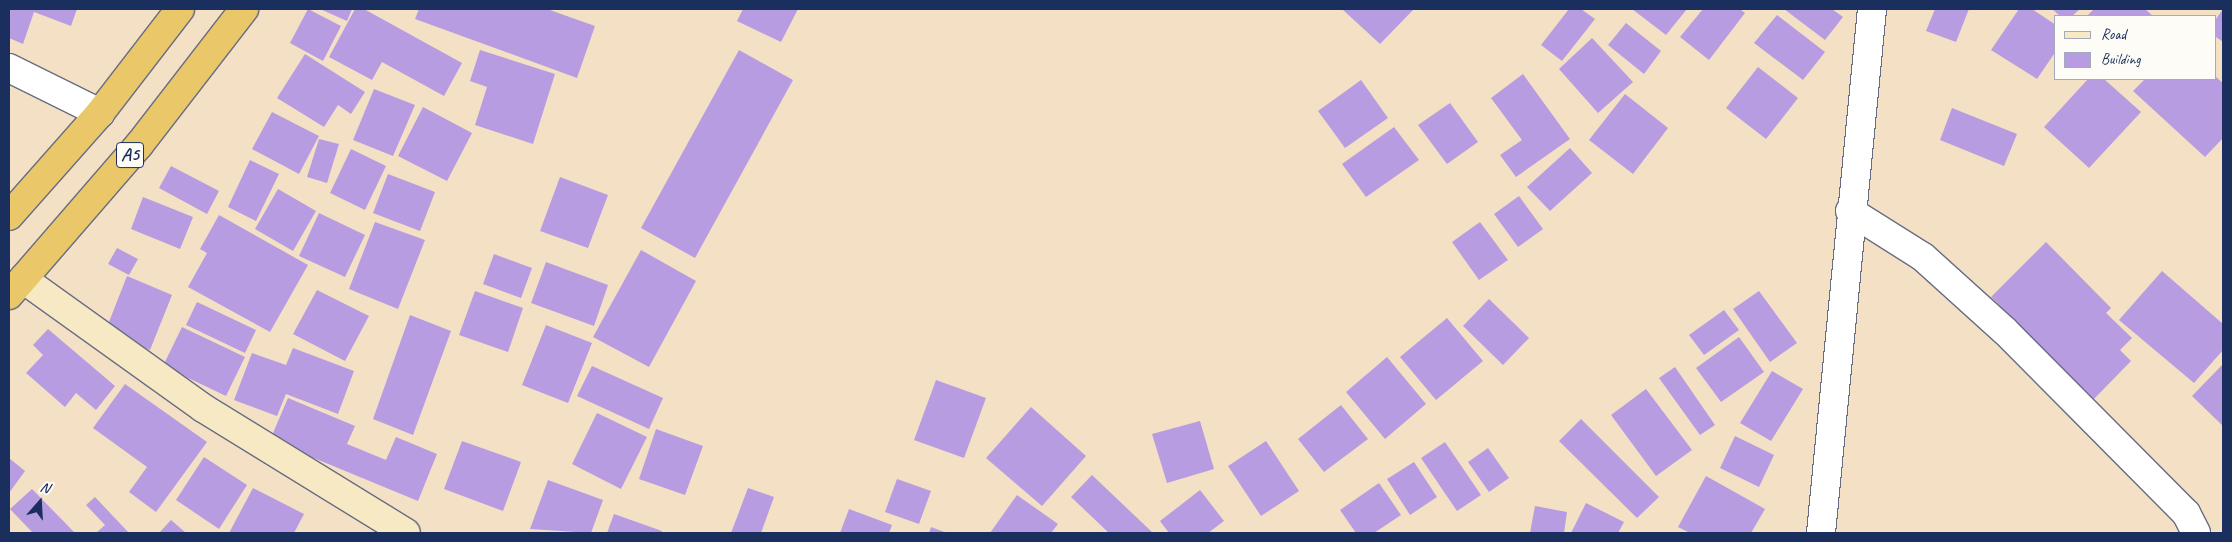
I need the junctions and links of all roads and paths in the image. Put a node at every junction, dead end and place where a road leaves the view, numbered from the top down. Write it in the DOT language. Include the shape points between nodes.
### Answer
graph roads {
  1 [pos="180,9"];
  2 [pos="244,9"];
  3 [pos="1872,9"];
  4 [pos="9,68"];
  5 [pos="100,113"];
  6 [pos="1850,211"];
  7 [pos="9,216"];
  8 [pos="16,287"];
  9 [pos="406,533"];
  10 [pos="1821,533"];
  11 [pos="2196,533"];
  1 -- 5 [label="highway, A5"];
  2 -- 8 [label="highway, A5" via="139,145"];
  3 -- 6 [label="street"];
  4 -- 5 [label="street"];
  5 -- 7 [label="highway, A5"];
  6 -- 10 [label="street"];
  6 -- 11 [label="street" via="1923,257 2005,331 2186,512"];
  8 -- 9 [label="street" via="203,408"];
}
